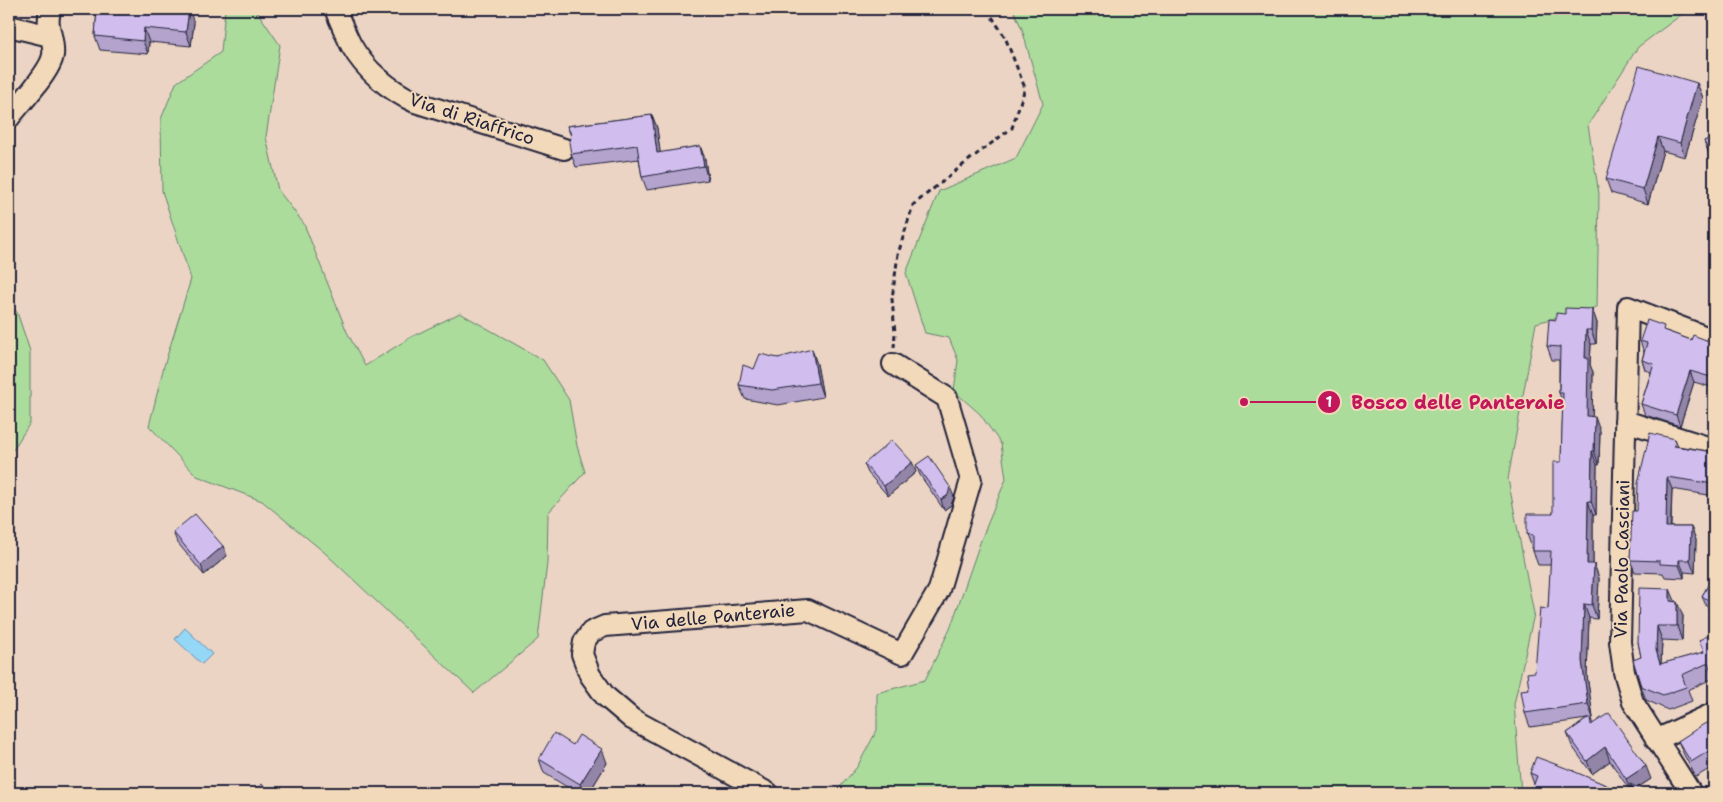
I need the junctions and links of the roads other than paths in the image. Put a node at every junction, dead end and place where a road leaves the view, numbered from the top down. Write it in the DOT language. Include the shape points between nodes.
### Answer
graph roads {
  1 [pos="51,9"];
  2 [pos="335,9"];
  3 [pos="9,26"];
  4 [pos="50,36"];
  5 [pos="9,118"];
  6 [pos="564,149"];
  7 [pos="1714,340"];
  8 [pos="893,364"];
  9 [pos="1626,421"];
  10 [pos="1714,449"];
  11 [pos="1714,713"];
  12 [pos="1656,740"];
  13 [pos="768,793"];
  14 [pos="1691,793"];
  1 -- 4 [label="street" via="48,20"];
  2 -- 6 [label="street, Via di Riaffrico" via="351,46 364,63 400,95"];
  3 -- 4 [label="street"];
  4 -- 5 [label="street" via="51,62"];
  7 -- 9 [label="street, Via Paolo Casciani" via="1628,307"];
  8 -- 13 [label="street, Via delle Panteraie" via="947,398 971,480 939,590 902,654 808,610 605,626 591,632 584,642 582,654 590,675 605,696 632,719"];
  9 -- 10 [label="street"];
  9 -- 12 [label="street, Via Paolo Casciani" via="1620,642 1633,702"];
  11 -- 12 [label="street"];
  12 -- 14 [label="street, Via Paolo Casciani"];
}
